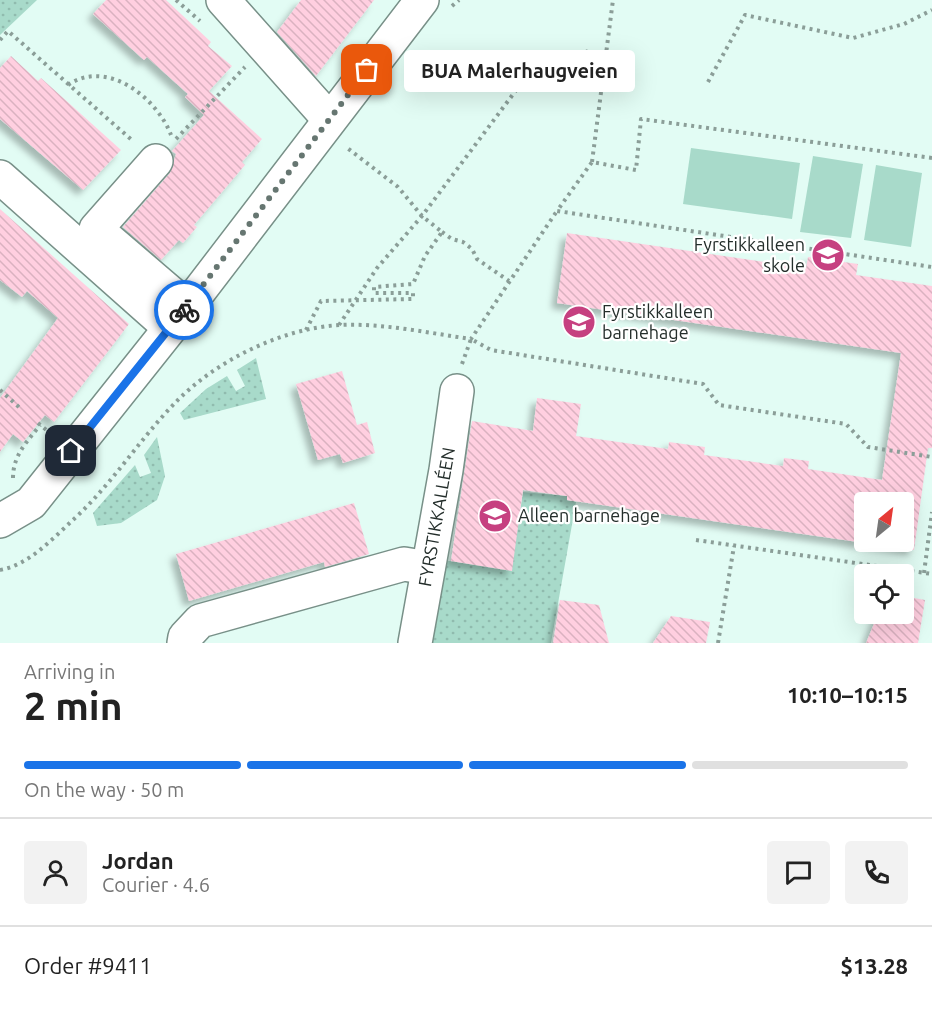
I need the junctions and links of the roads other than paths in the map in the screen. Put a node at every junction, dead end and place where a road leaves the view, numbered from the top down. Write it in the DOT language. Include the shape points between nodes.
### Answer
graph roads {
  1 [pos="224,0"];
  2 [pos="422,0"];
  3 [pos="336,132"];
  4 [pos="156,161"];
  5 [pos="0,177"];
  6 [pos="178,317"];
  7 [pos="457,391"];
  8 [pos="0,521"];
  9 [pos="428,568"];
  10 [pos="184,643"];
  11 [pos="415,643"];
  1 -- 3 [label="street"];
  2 -- 3 [label="street"];
  3 -- 6 [label="street"];
  4 -- 6 [label="street" via="96,229"];
  5 -- 6 [label="street"];
  6 -- 8 [label="street" via="31,503"];
  7 -- 9 [label="street, FYRSTIKKALLÉEN"];
  9 -- 10 [label="street" via="404,564 200,621"];
  9 -- 11 [label="street, FYRSTIKKALLÉEN"];
}
